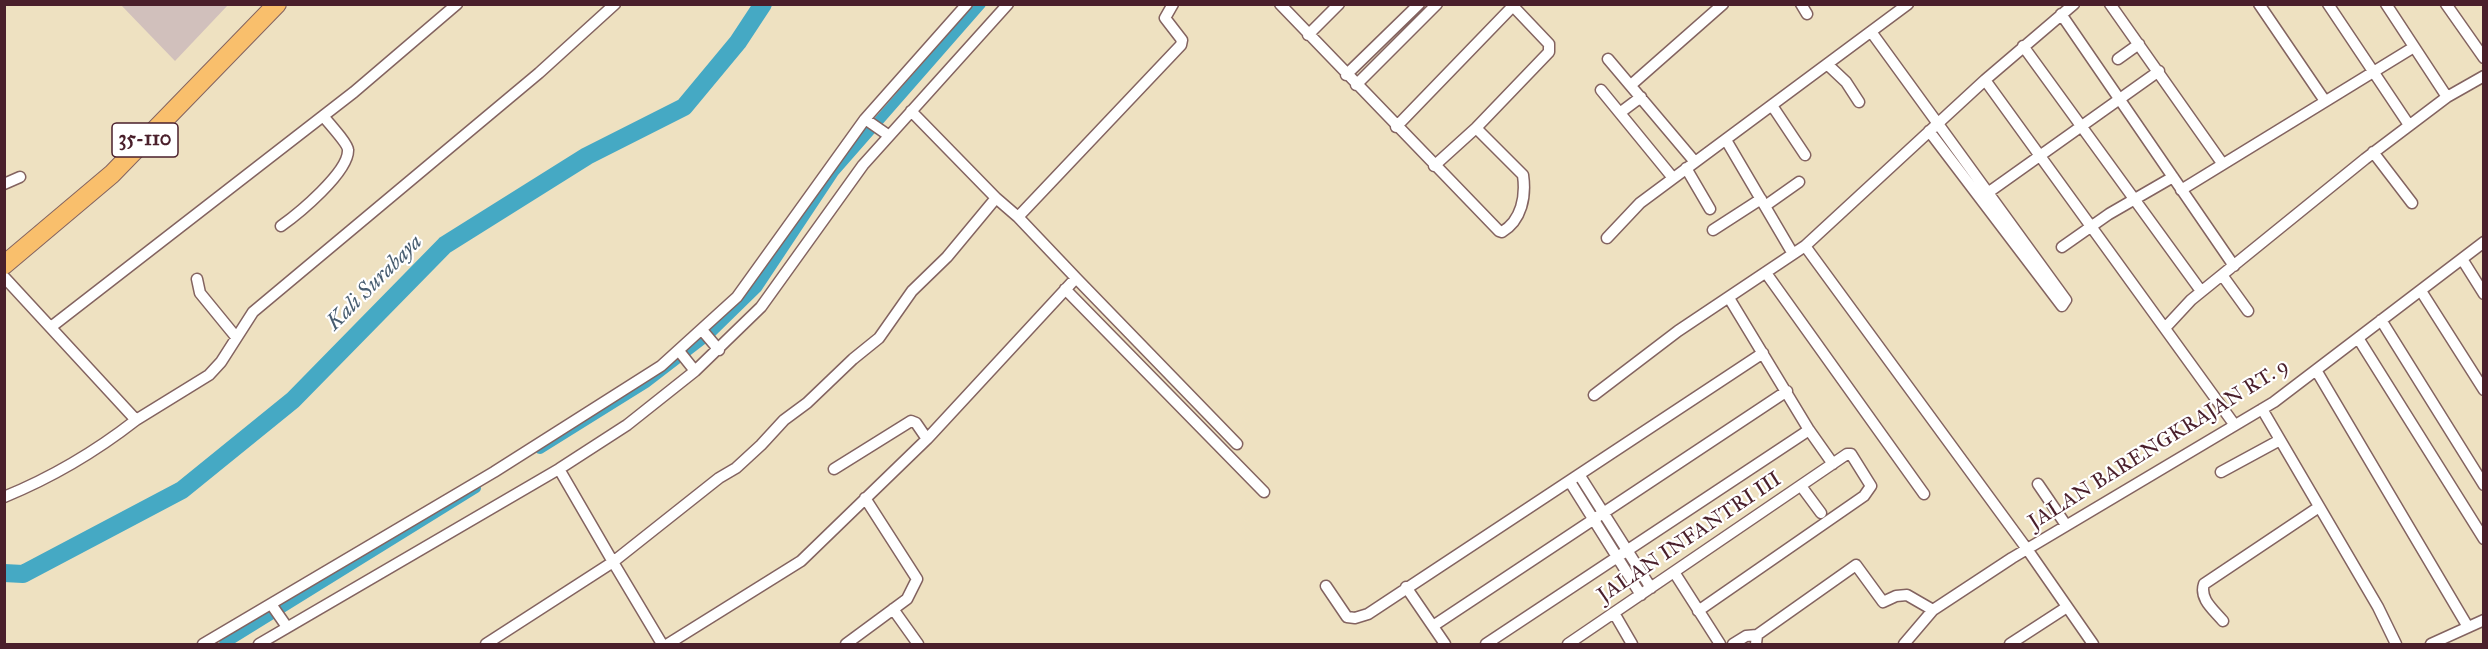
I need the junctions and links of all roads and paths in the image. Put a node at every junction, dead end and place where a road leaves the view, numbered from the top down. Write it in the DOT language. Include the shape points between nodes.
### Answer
graph roads {
  1 [pos="277,4"];
  2 [pos="457,4"];
  3 [pos="615,4"];
  4 [pos="967,4"];
  5 [pos="1008,4"];
  6 [pos="1173,4"];
  7 [pos="1280,4"];
  8 [pos="1339,4"];
  9 [pos="1419,4"];
  10 [pos="1437,4"];
  11 [pos="1723,4"];
  12 [pos="1908,4"];
  13 [pos="2074,4"];
  14 [pos="2110,4"];
  15 [pos="2259,4"];
  16 [pos="2328,4"];
  17 [pos="2386,4"];
  18 [pos="2446,4"];
  19 [pos="1512,5"];
  20 [pos="2061,14"];
  21 [pos="1872,33"];
  22 [pos="1308,35"];
  23 [pos="2139,44"];
  24 [pos="2023,46"];
  25 [pos="2414,47"];
  26 [pos="2484,58"];
  27 [pos="1608,59"];
  28 [pos="2118,59"];
  29 [pos="1828,66"];
  30 [pos="2159,71"];
  31 [pos="2372,72"];
  32 [pos="1346,75"];
  33 [pos="2484,76"];
  34 [pos="1985,80"];
  35 [pos="1356,85"];
  36 [pos="1630,85"];
  37 [pos="1601,90"];
  38 [pos="1641,97"];
  39 [pos="2447,97"];
  40 [pos="2119,99"];
  41 [pos="2325,101"];
  42 [pos="1859,102"];
  43 [pos="1773,107"];
  44 [pos="911,111"];
  45 [pos="1621,112"];
  46 [pos="323,116"];
  47 [pos="867,120"];
  48 [pos="1939,122"];
  49 [pos="2409,125"];
  50 [pos="2081,126"];
  51 [pos="1396,127"];
  52 [pos="1476,128"];
  53 [pos="1929,131"];
  54 [pos="885,133"];
  55 [pos="1726,140"];
  56 [pos="2373,152"];
  57 [pos="1805,155"];
  58 [pos="2039,155"];
  59 [pos="2222,163"];
  60 [pos="1691,165"];
  61 [pos="1434,166"];
  62 [pos="20,177"];
  63 [pos="2173,177"];
  64 [pos="1673,178"];
  65 [pos="1799,182"];
  66 [pos="4,184"];
  67 [pos="2181,189"];
  68 [pos="1989,192"];
  69 [pos="996,198"];
  70 [pos="2134,199"];
  71 [pos="1763,203"];
  72 [pos="2412,203"];
  73 [pos="1710,209"];
  74 [pos="1018,217"];
  75 [pos="2001,217"];
  76 [pos="281,226"];
  77 [pos="2091,226"];
  78 [pos="1713,230"];
  79 [pos="1607,238"];
  80 [pos="2484,242"];
  81 [pos="1805,246"];
  82 [pos="2062,247"];
  83 [pos="1793,254"];
  84 [pos="2462,259"];
  85 [pos="4,265"];
  86 [pos="2234,266"];
  87 [pos="1766,273"];
  88 [pos="2222,275"];
  89 [pos="4,277"];
  90 [pos="1076,278"];
  91 [pos="197,279"];
  92 [pos="1065,289"];
  93 [pos="2202,291"];
  94 [pos="2421,291"];
  95 [pos="2484,294"];
  96 [pos="1729,298"];
  97 [pos="2248,311"];
  98 [pos="2381,320"];
  99 [pos="51,327"];
  100 [pos="2165,328"];
  101 [pos="703,332"];
  102 [pos="236,337"];
  103 [pos="2358,338"];
  104 [pos="716,347"];
  105 [pos="680,353"];
  106 [pos="1763,353"];
  107 [pos="694,370"];
  108 [pos="2316,370"];
  109 [pos="2484,390"];
  110 [pos="1786,391"];
  111 [pos="1594,395"];
  112 [pos="2262,409"];
  113 [pos="136,420"];
  114 [pos="2234,424"];
  115 [pos="1809,430"];
  116 [pos="927,439"];
  117 [pos="2280,440"];
  118 [pos="1237,444"];
  119 [pos="1833,464"];
  120 [pos="559,469"];
  121 [pos="834,469"];
  122 [pos="2221,472"];
  123 [pos="1580,476"];
  124 [pos="1570,482"];
  125 [pos="2038,484"];
  126 [pos="1801,486"];
  127 [pos="2484,486"];
  128 [pos="1264,492"];
  129 [pos="1924,494"];
  130 [pos="4,497"];
  131 [pos="867,501"];
  132 [pos="2319,507"];
  133 [pos="1604,513"];
  134 [pos="1821,513"];
  135 [pos="1593,520"];
  136 [pos="2066,525"];
  137 [pos="2484,539"];
  138 [pos="2027,549"];
  139 [pos="1628,551"];
  140 [pos="1617,558"];
  141 [pos="613,562"];
  142 [pos="1674,572"];
  143 [pos="1326,586"];
  144 [pos="1406,587"];
  145 [pos="1651,588"];
  146 [pos="1641,595"];
  147 [pos="272,606"];
  148 [pos="2067,607"];
  149 [pos="893,609"];
  150 [pos="1933,610"];
  151 [pos="1698,611"];
  152 [pos="1614,613"];
  153 [pos="2484,620"];
  154 [pos="2223,621"];
  155 [pos="285,624"];
  156 [pos="1433,626"];
  157 [pos="2468,627"];
  158 [pos="1757,640"];
  159 [pos="266,643"];
  160 [pos="203,645"];
  161 [pos="486,645"];
  162 [pos="662,645"];
  163 [pos="669,645"];
  164 [pos="846,645"];
  165 [pos="918,645"];
  166 [pos="1445,645"];
  167 [pos="1486,645"];
  168 [pos="1568,645"];
  169 [pos="1632,645"];
  170 [pos="1720,645"];
  171 [pos="1733,645"];
  172 [pos="1904,645"];
  173 [pos="2010,645"];
  174 [pos="2093,645"];
  175 [pos="2396,645"];
  176 [pos="2431,645"];
  1 -- 85 [label="main road, 35-110" via="112,174"];
  2 -- 46 [label="street"];
  3 -- 102 [label="street" via="540,73 253,312"];
  4 -- 47 [label="street"];
  5 -- 44 [label="street"];
  6 -- 74 [label="street" via="1165,18 1182,40 1181,45"];
  7 -- 22 [label="street"];
  8 -- 22 [label="street"];
  9 -- 32 [label="street"];
  10 -- 35 [label="street"];
  11 -- 36 [label="street"];
  12 -- 21 [label="street"];
  13 -- 20 [label="street"];
  14 -- 23 [label="street"];
  15 -- 41 [label="street"];
  16 -- 31 [label="street"];
  17 -- 25 [label="street"];
  18 -- 26 [label="street"];
  19 -- 51 [label="street"];
  19 -- 52 [label="street" via="1551,48"];
  20 -- 24 [label="street"];
  20 -- 40 [label="street"];
  21 -- 29 [label="street"];
  21 -- 48 [label="street"];
  22 -- 32 [label="street"];
  23 -- 28 [label="street"];
  23 -- 30 [label="street"];
  24 -- 34 [label="street"];
  24 -- 50 [label="street"];
  25 -- 31 [label="street"];
  25 -- 39 [label="street"];
  27 -- 36 [label="street"];
  29 -- 42 [label="street" via="1846,82"];
  29 -- 43 [label="street"];
  30 -- 40 [label="street"];
  30 -- 59 [label="street"];
  31 -- 41 [label="street"];
  31 -- 49 [label="street"];
  32 -- 35 [label="street"];
  33 -- 39 [label="street"];
  34 -- 48 [label="street"];
  34 -- 58 [label="street"];
  35 -- 51 [label="street"];
  36 -- 38 [label="street"];
  37 -- 45 [label="street"];
  38 -- 45 [label="street"];
  38 -- 60 [label="street"];
  39 -- 49 [label="street"];
  40 -- 50 [label="street"];
  40 -- 63 [label="street"];
  41 -- 59 [label="street"];
  43 -- 55 [label="street"];
  43 -- 57 [label="street"];
  44 -- 54 [label="street"];
  44 -- 69 [label="street"];
  45 -- 64 [label="street"];
  46 -- 76 [label="street" via="348,152 325,187 305,209"];
  46 -- 99 [label="street"];
  47 -- 54 [label="street"];
  47 -- 101 [label="street" via="743,289"];
  48 -- 53 [label="street"];
  48 -- 68 [label="street"];
  49 -- 56 [label="street"];
  50 -- 58 [label="street"];
  50 -- 70 [label="street"];
  51 -- 61 [label="street"];
  52 -- 61 [label="street"];
  52 -- 61 [label="street" via="1523,175 1522,206 1505,231 1499,231"];
  53 -- 75 [label="street"];
  53 -- 81 [label="street"];
  54 -- 104 [label="street" via="761,307"];
  55 -- 60 [label="street"];
  55 -- 71 [label="street"];
  56 -- 72 [label="street"];
  56 -- 86 [label="street"];
  58 -- 68 [label="street"];
  58 -- 77 [label="street"];
  59 -- 67 [label="street"];
  60 -- 64 [label="street"];
  60 -- 73 [label="street"];
  62 -- 66 [label="street"];
  63 -- 67 [label="street"];
  63 -- 70 [label="street"];
  64 -- 79 [label="street" via="1630,213"];
  65 -- 71 [label="street"];
  67 -- 86 [label="street"];
  68 -- 75 [label="street"];
  69 -- 74 [label="street"];
  69 -- 141 [label="street" via="947,257 912,291 879,338 784,420 736,468"];
  70 -- 77 [label="street"];
  70 -- 93 [label="street"];
  71 -- 78 [label="street"];
  71 -- 83 [label="street"];
  74 -- 90 [label="street"];
  75 -- 75 [label="street" via="2066,300 2062,306"];
  77 -- 82 [label="street"];
  77 -- 100 [label="street"];
  80 -- 84 [label="street, JALAN BARENGKRAJAN RT. 9"];
  81 -- 83 [label="street"];
  81 -- 138 [label="street, JALAN BARENGKRAJAN RT. 9"];
  83 -- 87 [label="street"];
  84 -- 94 [label="street, JALAN BARENGKRAJAN RT. 9"];
  84 -- 95 [label="street"];
  86 -- 88 [label="street"];
  87 -- 96 [label="street"];
  87 -- 129 [label="street"];
  88 -- 93 [label="street"];
  88 -- 97 [label="street"];
  89 -- 99 [label="street"];
  90 -- 92 [label="street"];
  90 -- 118 [label="street"];
  91 -- 102 [label="street" via="200,293"];
  92 -- 116 [label="street"];
  92 -- 128 [label="street"];
  93 -- 100 [label="street"];
  94 -- 98 [label="street, JALAN BARENGKRAJAN RT. 9"];
  94 -- 109 [label="street"];
  96 -- 106 [label="street"];
  96 -- 111 [label="street"];
  98 -- 103 [label="street, JALAN BARENGKRAJAN RT. 9"];
  98 -- 127 [label="street"];
  99 -- 113 [label="street"];
  100 -- 114 [label="street"];
  101 -- 104 [label="street"];
  101 -- 105 [label="street"];
  102 -- 113 [label="street" via="209,375"];
  103 -- 108 [label="street, JALAN BARENGKRAJAN RT. 9"];
  103 -- 137 [label="street"];
  104 -- 107 [label="street"];
  105 -- 107 [label="street"];
  105 -- 147 [label="street" via="628,389"];
  106 -- 110 [label="street"];
  106 -- 123 [label="street"];
  107 -- 120 [label="street" via="627,425"];
  108 -- 112 [label="street, JALAN BARENGKRAJAN RT. 9"];
  108 -- 157 [label="street"];
  110 -- 115 [label="street"];
  110 -- 133 [label="street"];
  112 -- 114 [label="street, JALAN BARENGKRAJAN RT. 9"];
  112 -- 117 [label="street"];
  113 -- 130 [label="street" via="78,463"];
  114 -- 136 [label="street, JALAN BARENGKRAJAN RT. 9"];
  115 -- 119 [label="street"];
  115 -- 139 [label="street"];
  116 -- 121 [label="street" via="911,421"];
  116 -- 131 [label="street"];
  117 -- 122 [label="street"];
  117 -- 132 [label="street"];
  119 -- 126 [label="street, JALAN INFANTRI III"];
  119 -- 151 [label="street" via="1851,454 1870,489"];
  120 -- 141 [label="street"];
  120 -- 155 [label="street"];
  123 -- 124 [label="street"];
  123 -- 133 [label="street"];
  124 -- 135 [label="street"];
  124 -- 144 [label="street"];
  125 -- 136 [label="street"];
  126 -- 134 [label="street"];
  126 -- 142 [label="street, JALAN INFANTRI III"];
  131 -- 149 [label="street" via="917,577 910,594"];
  131 -- 163 [label="street" via="801,561"];
  132 -- 154 [label="street" via="2204,584 2205,599"];
  132 -- 175 [label="street" via="2379,607"];
  133 -- 135 [label="street"];
  133 -- 139 [label="street"];
  135 -- 140 [label="street"];
  135 -- 156 [label="street"];
  136 -- 138 [label="street, JALAN BARENGKRAJAN RT. 9"];
  138 -- 148 [label="street, JALAN BARENGKRAJAN RT. 9"];
  138 -- 150 [label="street, JALAN BARENGKRAJAN RT. 9"];
  139 -- 140 [label="street"];
  139 -- 145 [label="street"];
  140 -- 146 [label="street"];
  140 -- 167 [label="street"];
  141 -- 161 [label="street"];
  141 -- 162 [label="street"];
  142 -- 145 [label="street, JALAN INFANTRI III"];
  142 -- 151 [label="street"];
  143 -- 144 [label="street" via="1351,618 1368,614"];
  144 -- 156 [label="street"];
  145 -- 146 [label="street, JALAN INFANTRI III"];
  146 -- 152 [label="street, JALAN INFANTRI III"];
  147 -- 155 [label="street"];
  147 -- 160 [label="street"];
  148 -- 173 [label="street"];
  148 -- 174 [label="street, JALAN BARENGKRAJAN RT. 9"];
  149 -- 164 [label="street"];
  149 -- 165 [label="street"];
  150 -- 158 [label="street" via="1907,595 1883,602 1856,565"];
  150 -- 172 [label="street, JALAN BARENGKRAJAN RT. 9"];
  151 -- 170 [label="street"];
  152 -- 168 [label="street, JALAN INFANTRI III"];
  152 -- 169 [label="street"];
  153 -- 157 [label="street"];
  155 -- 159 [label="street"];
  156 -- 166 [label="street"];
  157 -- 176 [label="street"];
  158 -- 171 [label="street" via="1746,636"];
}
